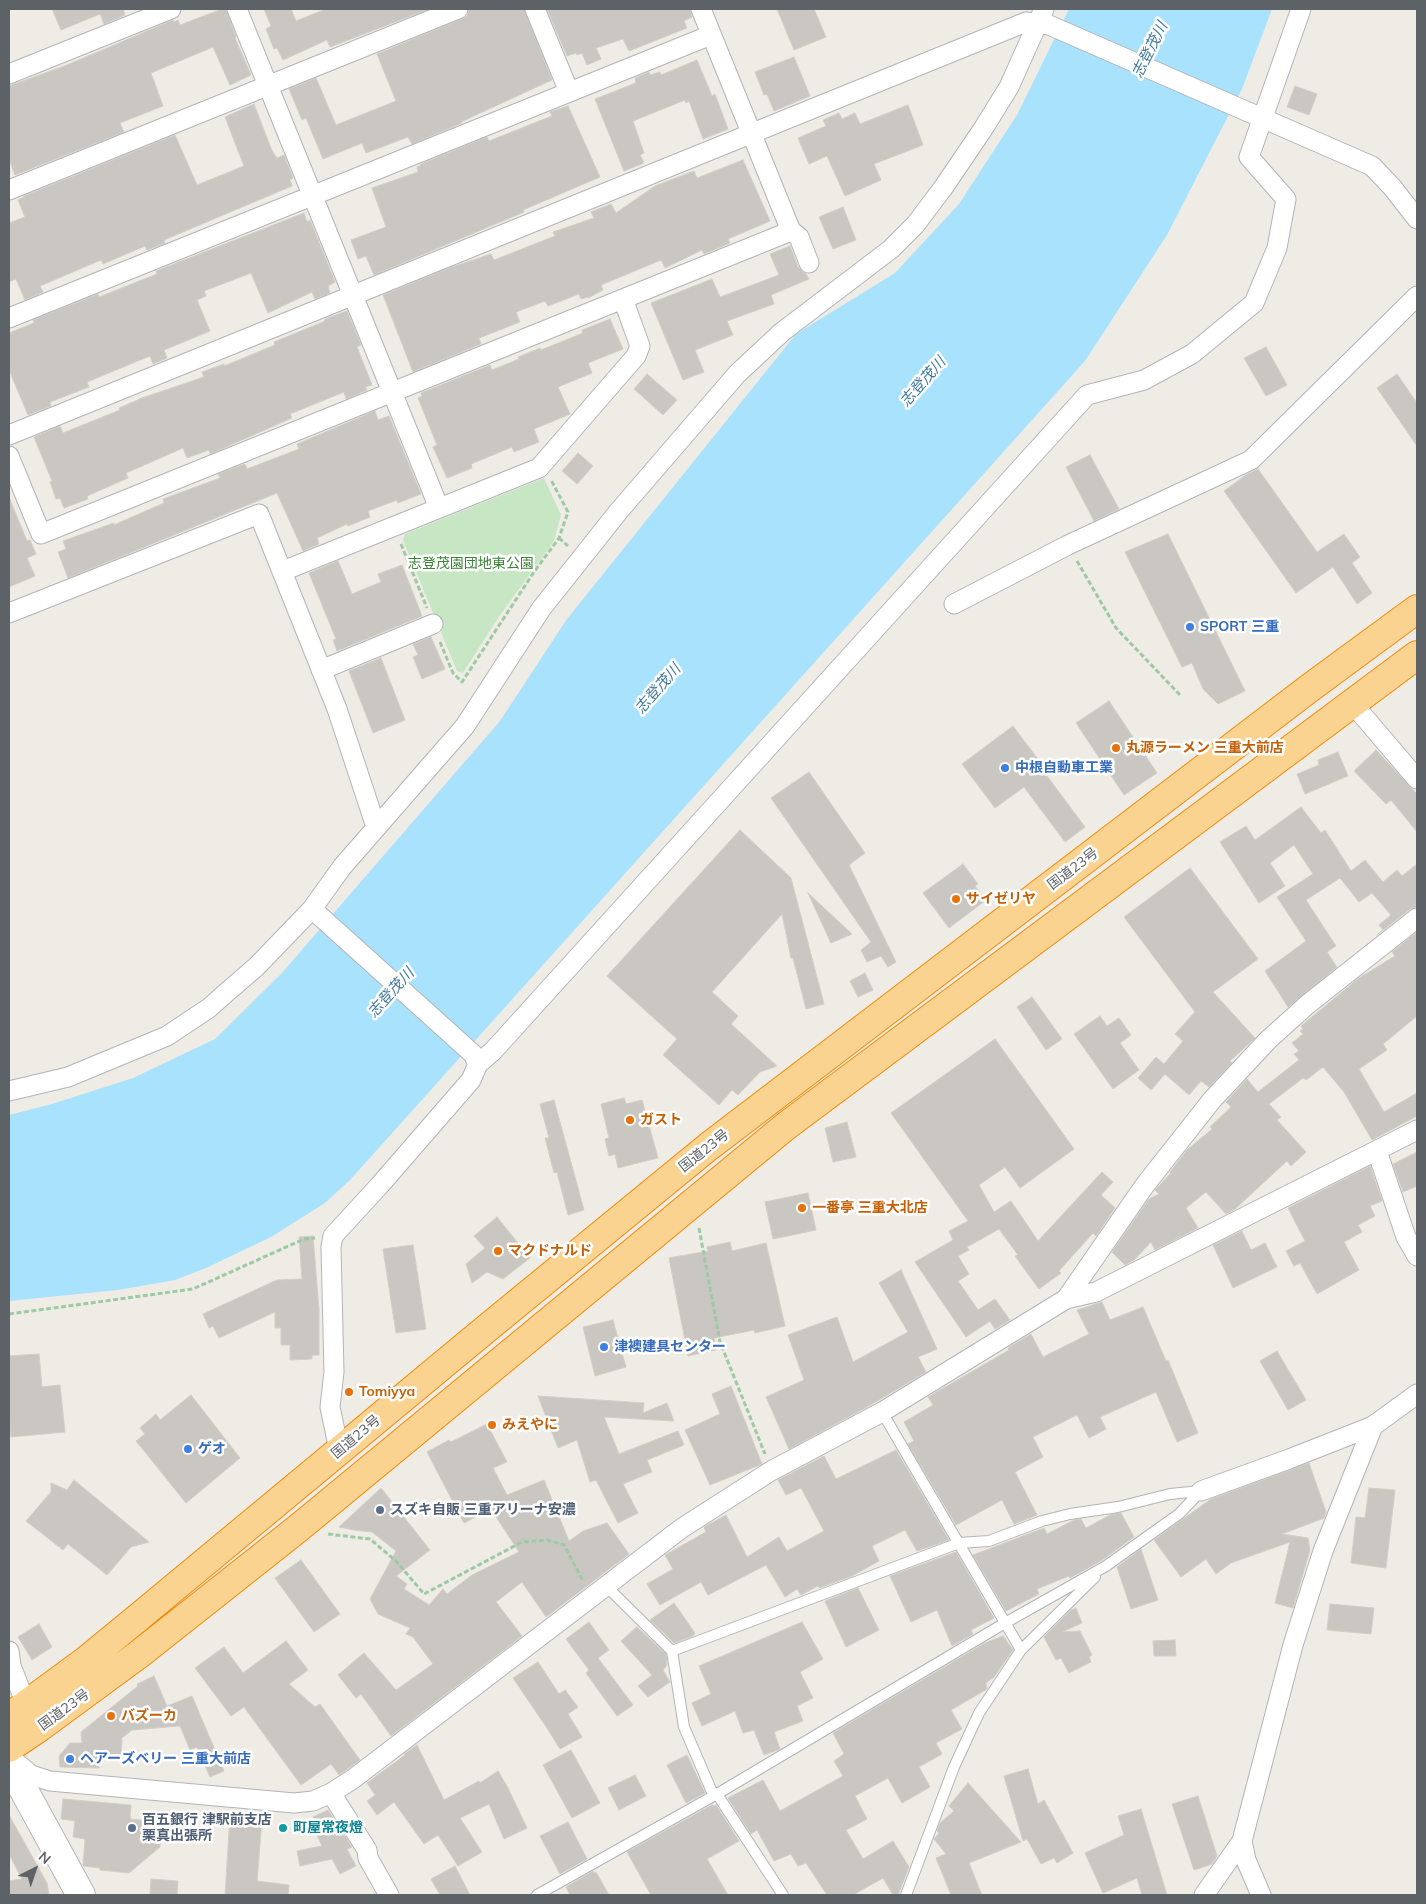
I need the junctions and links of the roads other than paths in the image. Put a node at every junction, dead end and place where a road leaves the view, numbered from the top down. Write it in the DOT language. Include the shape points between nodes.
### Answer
graph roads {
  1 [pos="171,9"];
  2 [pos="237,9"];
  3 [pos="458,9"];
  4 [pos="535,9"];
  5 [pos="701,9"];
  6 [pos="1301,9"];
  7 [pos="1044,19"];
  8 [pos="711,35"];
  9 [pos="9,74"];
  10 [pos="268,85"];
  11 [pos="569,92"];
  12 [pos="1262,118"];
  13 [pos="751,134"];
  14 [pos="9,190"];
  15 [pos="312,195"];
  16 [pos="1417,219"];
  17 [pos="791,231"];
  18 [pos="809,263"];
  19 [pos="353,295"];
  20 [pos="1417,296"];
  21 [pos="623,299"];
  22 [pos="9,318"];
  23 [pos="392,392"];
  24 [pos="9,435"];
  25 [pos="9,456"];
  26 [pos="16,494"];
  27 [pos="439,508"];
  28 [pos="283,571"];
  29 [pos="954,604"];
  30 [pos="1417,609"];
  31 [pos="9,613"];
  32 [pos="433,624"];
  33 [pos="1417,655"];
  34 [pos="321,670"];
  35 [pos="1353,704"];
  36 [pos="1417,779"];
  37 [pos="376,827"];
  38 [pos="316,912"];
  39 [pos="1417,918"];
  40 [pos="476,1059"];
  41 [pos="9,1092"];
  42 [pos="1417,1130"];
  43 [pos="1377,1151"];
  44 [pos="1417,1256"];
  45 [pos="1066,1299"];
  46 [pos="1417,1394"];
  47 [pos="882,1412"];
  48 [pos="1373,1426"];
  49 [pos="339,1450"];
  50 [pos="1201,1491"];
  51 [pos="959,1543"];
  52 [pos="1106,1566"];
  53 [pos="598,1591"];
  54 [pos="1005,1623"];
  55 [pos="1021,1650"];
  56 [pos="9,1651"];
  57 [pos="672,1651"];
  58 [pos="18,1710"];
  59 [pos="9,1748"];
  60 [pos="9,1756"];
  61 [pos="9,1763"];
  62 [pos="331,1793"];
  63 [pos="717,1794"];
  64 [pos="1242,1841"];
  65 [pos="81,1895"];
  66 [pos="389,1895"];
  67 [pos="537,1895"];
  68 [pos="784,1895"];
  69 [pos="906,1895"];
  70 [pos="1204,1895"];
  71 [pos="1261,1895"];
  1 -- 9 [label="street"];
  2 -- 10 [label="street"];
  3 -- 10 [label="street"];
  4 -- 11 [label="street"];
  5 -- 8 [label="street"];
  6 -- 12 [label="street"];
  7 -- 12 [label="street"];
  7 -- 13 [label="street" via="1026,22"];
  7 -- 37 [label="street" via="983,129 914,225 891,249 782,332 737,374 618,512 541,608 465,726"];
  8 -- 11 [label="street"];
  8 -- 13 [label="street"];
  10 -- 14 [label="street"];
  10 -- 15 [label="street"];
  11 -- 15 [label="street"];
  12 -- 16 [label="street" via="1372,166"];
  12 -- 40 [label="street" via="1248,157 1286,199 1277,248 1254,303 1192,354 1144,380 1088,395 493,1050"];
  13 -- 17 [label="street"];
  13 -- 19 [label="street"];
  15 -- 19 [label="street"];
  15 -- 22 [label="street"];
  17 -- 18 [label="street" via="799,237"];
  17 -- 21 [label="street"];
  19 -- 23 [label="street"];
  19 -- 24 [label="street"];
  20 -- 29 [label="street" via="1251,460 1068,545"];
  21 -- 23 [label="street"];
  21 -- 27 [label="street" via="640,346 636,356 539,468"];
  23 -- 26 [label="street" via="40,534"];
  23 -- 27 [label="street"];
  25 -- 26 [label="street"];
  27 -- 28 [label="street"];
  28 -- 31 [label="street" via="259,514"];
  28 -- 34 [label="street"];
  30 -- 49 [label="highway, 国道23号" via="708,1147"];
  32 -- 34 [label="street"];
  33 -- 35 [label="highway, 国道23号"];
  34 -- 37 [label="street"];
  35 -- 36 [label="street"];
  35 -- 59 [label="highway, 国道23号" via="794,1120 296,1530 138,1655"];
  37 -- 38 [label="street" via="342,867"];
  38 -- 40 [label="street"];
  38 -- 41 [label="street" via="209,1008 167,1036 68,1077"];
  39 -- 45 [label="street" via="1308,1004 1268,1040 1212,1100 1145,1185"];
  40 -- 49 [label="street" via="471,1080 333,1236 334,1372 330,1406"];
  42 -- 43 [label="street"];
  43 -- 44 [label="street" via="1406,1236"];
  43 -- 45 [label="street" via="1096,1292"];
  45 -- 47 [label="street"];
  46 -- 48 [label="street"];
  47 -- 51 [label="lane"];
  47 -- 53 [label="street" via="771,1471 682,1528"];
  48 -- 50 [label="street"];
  48 -- 64 [label="street" via="1320,1560 1293,1645"];
  49 -- 58 [label="highway, 国道23号" via="84,1662"];
  50 -- 51 [label="lane" via="1170,1494 1051,1519 989,1541"];
  50 -- 52 [label="lane" via="1179,1514"];
  51 -- 54 [label="lane"];
  51 -- 57 [label="lane"];
  52 -- 54 [label="lane"];
  52 -- 55 [label="lane"];
  53 -- 57 [label="lane"];
  53 -- 62 [label="street"];
  54 -- 55 [label="lane"];
  54 -- 63 [label="lane"];
  55 -- 69 [label="lane" via="975,1722 954,1767"];
  56 -- 58 [label="street"];
  57 -- 63 [label="lane" via="684,1727 712,1792"];
  60 -- 62 [label="street" via="31,1775 50,1781 294,1803"];
  61 -- 65 [label="street"];
  62 -- 66 [label="street" via="367,1850 368,1858"];
  63 -- 67 [label="lane"];
  63 -- 68 [label="lane"];
  64 -- 70 [label="street"];
  64 -- 71 [label="street" via="1246,1860"];
}
